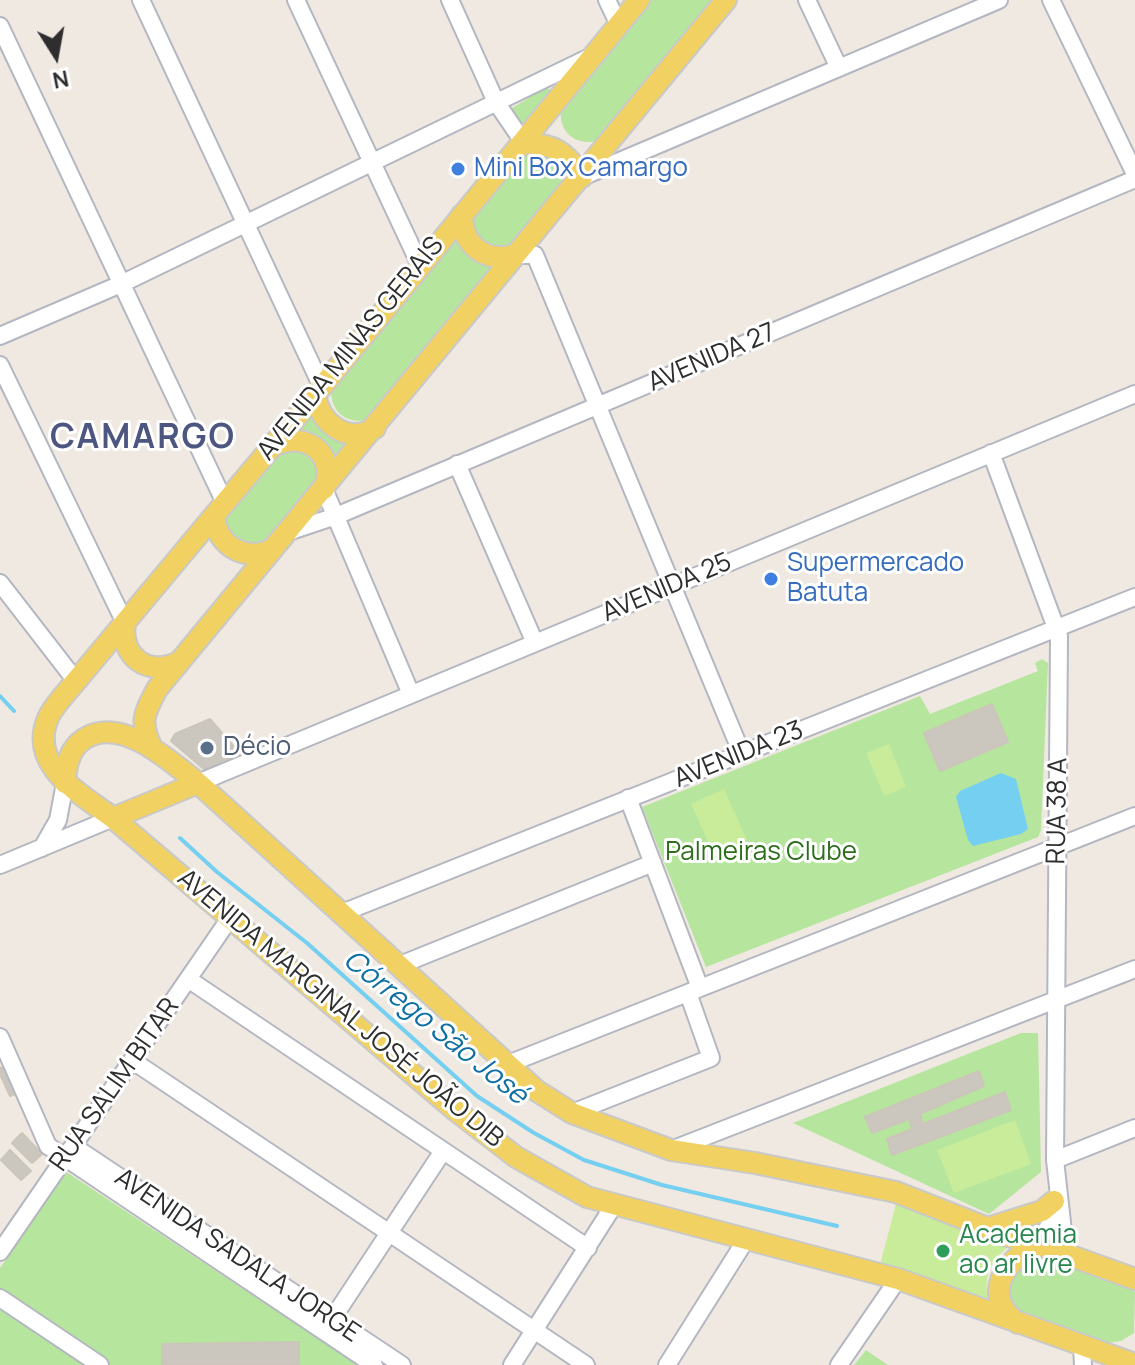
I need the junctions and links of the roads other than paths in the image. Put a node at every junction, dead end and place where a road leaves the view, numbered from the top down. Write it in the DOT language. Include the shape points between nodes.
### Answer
graph roads {
  1 [pos="141,0"];
  2 [pos="296,0"];
  3 [pos="450,0"];
  4 [pos="607,0"];
  5 [pos="639,0"];
  6 [pos="726,0"];
  7 [pos="807,0"];
  8 [pos="999,0"];
  9 [pos="1051,0"];
  10 [pos="619,25"];
  11 [pos="0,26"];
  12 [pos="590,57"];
  13 [pos="839,68"];
  14 [pos="496,102"];
  15 [pos="524,143"];
  16 [pos="372,162"];
  17 [pos="582,177"];
  18 [pos="1135,177"];
  19 [pos="462,215"];
  20 [pos="246,224"];
  21 [pos="515,255"];
  22 [pos="420,265"];
  23 [pos="121,284"];
  24 [pos="0,336"];
  25 [pos="0,365"];
  26 [pos="318,391"];
  27 [pos="1135,394"];
  28 [pos="597,407"];
  29 [pos="375,428"];
  30 [pos="271,447"];
  31 [pos="991,453"];
  32 [pos="457,464"];
  33 [pos="324,489"];
  34 [pos="219,510"];
  35 [pos="336,516"];
  36 [pos="288,532"];
  37 [pos="273,549"];
  38 [pos="0,583"];
  39 [pos="672,586"];
  40 [pos="1135,597"];
  41 [pos="125,623"];
  42 [pos="1056,628"];
  43 [pos="535,643"];
  44 [pos="179,662"];
  45 [pos="76,681"];
  46 [pos="411,694"];
  47 [pos="156,751"];
  48 [pos="742,754"];
  49 [pos="65,783"];
  50 [pos="198,783"];
  51 [pos="628,798"];
  52 [pos="158,799"];
  53 [pos="1135,816"];
  54 [pos="113,818"];
  55 [pos="1057,846"];
  56 [pos="42,848"];
  57 [pos="653,863"];
  58 [pos="0,865"];
  59 [pos="342,913"];
  60 [pos="230,918"];
  61 [pos="400,965"];
  62 [pos="1135,969"];
  63 [pos="188,979"];
  64 [pos="694,991"];
  65 [pos="1056,1000"];
  66 [pos="2,1048"];
  67 [pos="133,1061"];
  68 [pos="508,1064"];
  69 [pos="572,1113"];
  70 [pos="1135,1128"];
  71 [pos="671,1150"];
  72 [pos="443,1151"];
  73 [pos="69,1152"];
  74 [pos="1055,1160"];
  75 [pos="1055,1191"];
  76 [pos="614,1205"];
  77 [pos="988,1228"];
  78 [pos="389,1233"];
  79 [pos="747,1238"];
  80 [pos="1038,1244"];
  81 [pos="588,1248"];
  82 [pos="0,1252"];
  83 [pos="1071,1256"];
  84 [pos="898,1279"];
  85 [pos="1135,1279"];
  86 [pos="0,1298"];
  87 [pos="328,1325"];
  88 [pos="1023,1326"];
  89 [pos="534,1331"];
  90 [pos="1135,1346"];
  91 [pos="1082,1355"];
  92 [pos="1118,1362"];
  93 [pos="100,1365"];
  94 [pos="374,1365"];
  95 [pos="402,1365"];
  96 [pos="512,1365"];
  97 [pos="586,1365"];
  98 [pos="667,1365"];
  99 [pos="839,1365"];
  1 -- 20 [label="street"];
  2 -- 16 [label="street"];
  3 -- 14 [label="street"];
  4 -- 10 [label="street"];
  5 -- 10 [label="main road, AVENIDA MINAS GERAIS"];
  6 -- 17 [label="main road"];
  7 -- 13 [label="street"];
  8 -- 13 [label="street"];
  9 -- 18 [label="street"];
  10 -- 12 [label="main road, AVENIDA MINAS GERAIS"];
  11 -- 23 [label="street"];
  12 -- 14 [label="street"];
  12 -- 15 [label="main road, AVENIDA MINAS GERAIS"];
  13 -- 17 [label="street"];
  14 -- 15 [label="street"];
  14 -- 16 [label="street"];
  15 -- 17 [label="main road" via="560,151"];
  15 -- 19 [label="main road, AVENIDA MINAS GERAIS"];
  16 -- 20 [label="street"];
  16 -- 22 [label="street"];
  17 -- 21 [label="main road"];
  18 -- 28 [label="street, AVENIDA 27"];
  19 -- 21 [label="main road" via="465,234 477,250 495,257"];
  19 -- 22 [label="main road, AVENIDA MINAS GERAIS"];
  20 -- 23 [label="street"];
  20 -- 26 [label="street"];
  21 -- 28 [label="street" via="535,255"];
  21 -- 29 [label="main road"];
  22 -- 26 [label="main road, AVENIDA MINAS GERAIS"];
  23 -- 24 [label="street"];
  23 -- 34 [label="street"];
  25 -- 41 [label="street"];
  26 -- 29 [label="main road" via="321,414 336,429 356,434"];
  26 -- 30 [label="main road, AVENIDA MINAS GERAIS"];
  27 -- 31 [label="street, AVENIDA 25"];
  28 -- 32 [label="street, AVENIDA 27"];
  28 -- 39 [label="street"];
  29 -- 33 [label="main road"];
  30 -- 33 [label="main road" via="298,440 315,447 328,472"];
  30 -- 34 [label="main road, AVENIDA MINAS GERAIS"];
  31 -- 39 [label="street, AVENIDA 25"];
  31 -- 42 [label="street, RUA 38 A"];
  32 -- 35 [label="street, AVENIDA 27"];
  32 -- 43 [label="street"];
  33 -- 35 [label="street"];
  33 -- 36 [label="main road"];
  34 -- 37 [label="main road" via="219,536 234,550 254,555"];
  34 -- 41 [label="main road, AVENIDA MINAS GERAIS"];
  35 -- 36 [label="street, AVENIDA 27"];
  35 -- 46 [label="street"];
  36 -- 37 [label="main road"];
  37 -- 44 [label="main road"];
  38 -- 45 [label="street"];
  39 -- 43 [label="street, AVENIDA 25"];
  39 -- 48 [label="street"];
  40 -- 42 [label="street, AVENIDA 23"];
  41 -- 44 [label="main road" via="125,644 138,662 158,668"];
  41 -- 45 [label="main road, AVENIDA MINAS GERAIS"];
  42 -- 48 [label="street, AVENIDA 23"];
  42 -- 55 [label="street, RUA 38 A"];
  43 -- 46 [label="street, AVENIDA 25"];
  44 -- 47 [label="main road" via="143,714 144,733"];
  45 -- 49 [label="main road, AVENIDA MINAS GERAIS" via="44,733 45,753"];
  46 -- 50 [label="street, AVENIDA 25"];
  47 -- 49 [label="main road" via="103,730 75,745"];
  47 -- 50 [label="main road"];
  47 -- 52 [label="main road" via="164,787"];
  48 -- 51 [label="street, AVENIDA 23"];
  49 -- 54 [label="main road, AVENIDA MARGINAL JOSÉ JOÃO DIB"];
  49 -- 56 [label="street" via="58,820"];
  50 -- 52 [label="main road"];
  50 -- 59 [label="main road"];
  51 -- 57 [label="street"];
  51 -- 59 [label="street, AVENIDA 23"];
  52 -- 54 [label="main road"];
  53 -- 55 [label="street"];
  54 -- 56 [label="street"];
  54 -- 60 [label="main road, AVENIDA MARGINAL JOSÉ JOÃO DIB"];
  55 -- 64 [label="street"];
  55 -- 65 [label="street, RUA 38 A"];
  56 -- 58 [label="street"];
  57 -- 61 [label="street"];
  57 -- 64 [label="street"];
  59 -- 61 [label="main road"];
  60 -- 63 [label="street, RUA SALIM BITAR"];
  60 -- 76 [label="main road, AVENIDA MARGINAL JOSÉ JOÃO DIB" via="516,1157 587,1197"];
  61 -- 68 [label="main road"];
  62 -- 65 [label="street"];
  63 -- 67 [label="street, RUA SALIM BITAR"];
  63 -- 72 [label="street"];
  64 -- 68 [label="street"];
  64 -- 69 [label="street" via="711,1058"];
  65 -- 71 [label="street"];
  65 -- 74 [label="street, RUA 38 A"];
  66 -- 73 [label="street" via="48,1146"];
  67 -- 73 [label="street, RUA SALIM BITAR"];
  67 -- 78 [label="street"];
  68 -- 69 [label="main road"];
  69 -- 71 [label="main road"];
  70 -- 74 [label="street"];
  71 -- 77 [label="main road" via="896,1192"];
  72 -- 78 [label="street"];
  72 -- 81 [label="street"];
  73 -- 82 [label="street, RUA SALIM BITAR"];
  73 -- 87 [label="street, AVENIDA SADALA JORGE"];
  74 -- 75 [label="street, RUA 38 A"];
  75 -- 77 [label="main road" via="1042,1211"];
  75 -- 80 [label="street, RUA 38 A" via="1051,1222"];
  75 -- 83 [label="street, RUA 38 A"];
  76 -- 79 [label="main road, AVENIDA MARGINAL JOSÉ JOÃO DIB"];
  76 -- 81 [label="street"];
  77 -- 80 [label="main road"];
  78 -- 87 [label="street"];
  78 -- 89 [label="street"];
  79 -- 84 [label="main road, AVENIDA MARGINAL JOSÉ JOÃO DIB"];
  79 -- 98 [label="street"];
  80 -- 83 [label="main road"];
  80 -- 88 [label="main road" via="1010,1262 1000,1283 1004,1309"];
  81 -- 89 [label="street"];
  83 -- 85 [label="main road"];
  84 -- 88 [label="main road, AVENIDA MARGINAL JOSÉ JOÃO DIB"];
  84 -- 99 [label="street"];
  86 -- 93 [label="street"];
  87 -- 94 [label="street, AVENIDA SADALA JORGE"];
  87 -- 95 [label="street, AVENIDA SADALA JORGE"];
  88 -- 91 [label="main road, AVENIDA MARGINAL JOSÉ JOÃO DIB"];
  89 -- 96 [label="street"];
  89 -- 97 [label="street"];
  90 -- 92 [label="main road"];
  91 -- 92 [label="main road, AVENIDA MARGINAL JOSÉ JOÃO DIB"];
}
